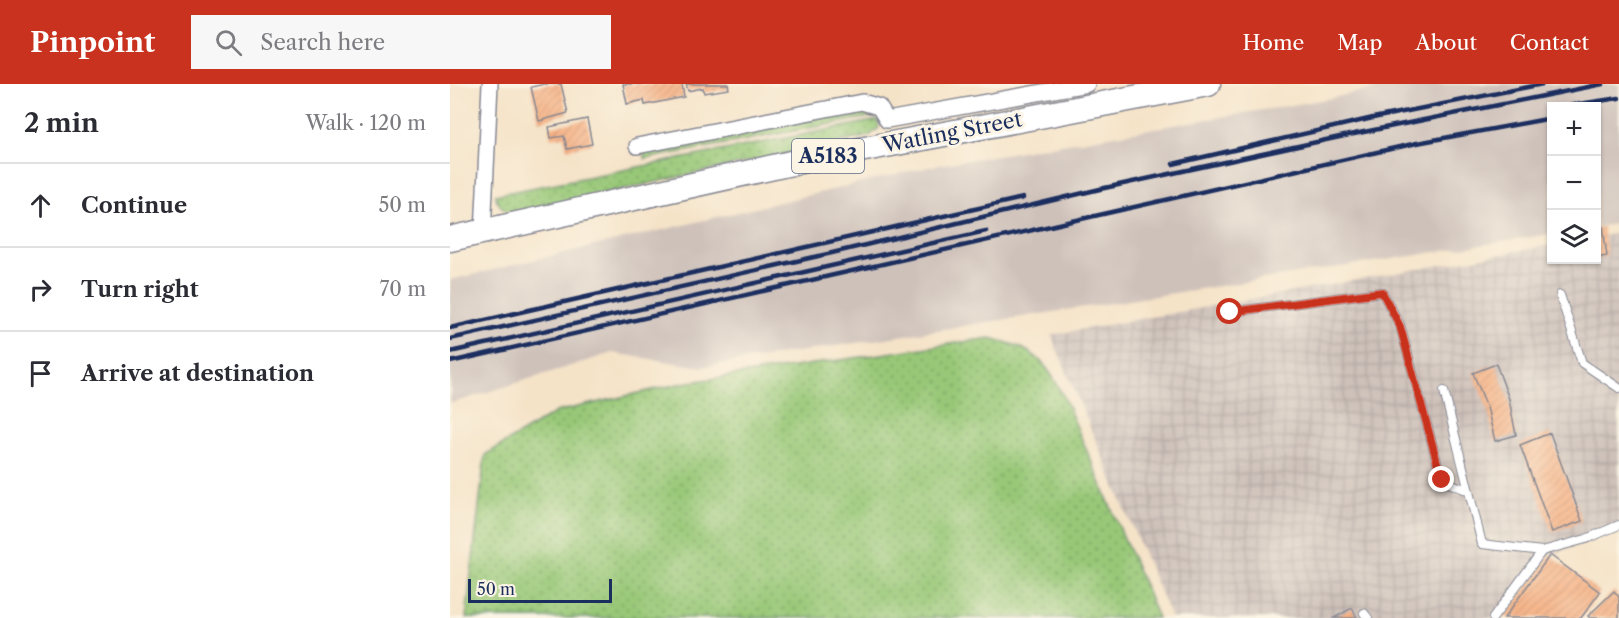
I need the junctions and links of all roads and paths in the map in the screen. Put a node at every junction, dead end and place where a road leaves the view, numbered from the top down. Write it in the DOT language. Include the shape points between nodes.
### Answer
graph roads {
  1 [pos="490,84"];
  2 [pos="1087,84"];
  3 [pos="1197,85"];
  4 [pos="887,120"];
  5 [pos="891,144"];
  6 [pos="637,146"];
  7 [pos="483,233"];
  8 [pos="450,239"];
  9 [pos="1560,295"];
  10 [pos="1230,312"];
  11 [pos="1619,388"];
  12 [pos="1444,391"];
  13 [pos="1469,491"];
  14 [pos="1619,525"];
  15 [pos="1542,551"];
  16 [pos="1493,618"];
  1 -- 7 [label="street"];
  2 -- 4 [label="street"];
  3 -- 5 [label="main road, Watling Street / A5183"];
  4 -- 5 [label="street"];
  4 -- 6 [label="street" via="879,107 862,102"];
  5 -- 7 [label="main road, Watling Street / A5183"];
  7 -- 8 [label="main road, Watling Street / A5183"];
  9 -- 11 [label="lane" via="1582,363"];
  10 -- 13 [label="lane" via="1382,292 1400,326 1442,480"];
  12 -- 13 [label="lane"];
  13 -- 15 [label="lane" via="1482,544"];
  14 -- 15 [label="lane"];
  15 -- 16 [label="lane"];
}
